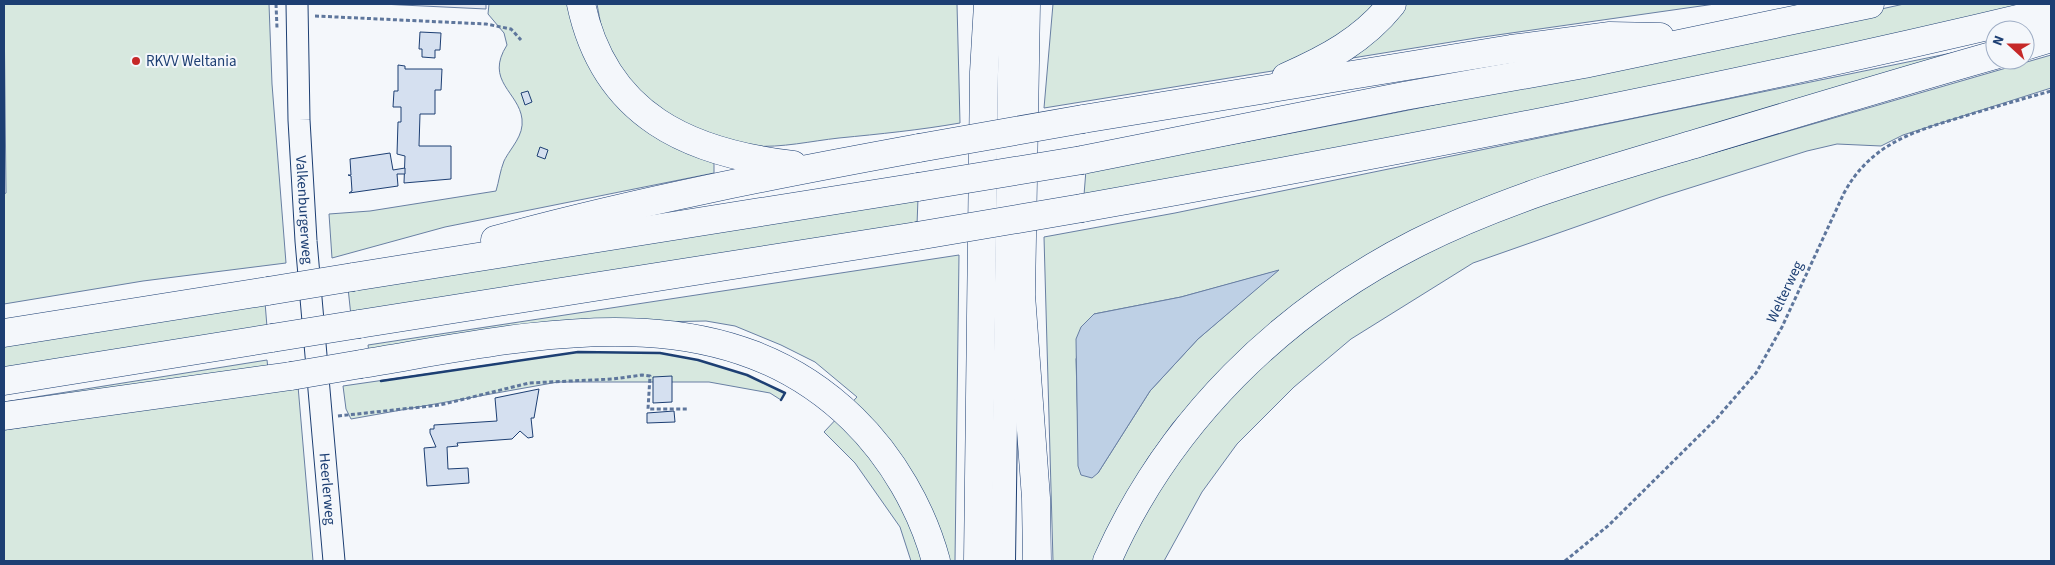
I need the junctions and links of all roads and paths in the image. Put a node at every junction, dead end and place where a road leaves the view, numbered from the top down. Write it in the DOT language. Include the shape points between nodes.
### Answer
graph roads {
  1 [pos="581,4"];
  2 [pos="975,4"];
  3 [pos="988,4"];
  4 [pos="1011,4"];
  5 [pos="1026,4"];
  6 [pos="1031,4"];
  7 [pos="1392,4"];
  8 [pos="1870,4"];
  9 [pos="297,9"];
  10 [pos="2051,12"];
  11 [pos="1025,30"];
  12 [pos="1716,37"];
  13 [pos="2051,38"];
  14 [pos="521,40"];
  15 [pos="2035,43"];
  16 [pos="1985,58"];
  17 [pos="984,72"];
  18 [pos="2051,91"];
  19 [pos="1250,92"];
  20 [pos="815,167"];
  21 [pos="361,276"];
  22 [pos="4,333"];
  23 [pos="4,381"];
  24 [pos="687,409"];
  25 [pos="4,416"];
  26 [pos="322,416"];
  27 [pos="334,561"];
  28 [pos="936,561"];
  29 [pos="978,561"];
  30 [pos="1003,561"];
  31 [pos="1037,561"];
  32 [pos="1107,561"];
  33 [pos="1566,561"];
  1 -- 20 [label="highway" via="593,43 609,72 632,102 661,125 705,147 740,157"];
  2 -- 17 [label="highway"];
  3 -- 17 [label="highway"];
  4 -- 30 [label="main road"];
  5 -- 11 [label="highway"];
  6 -- 11 [label="highway"];
  7 -- 19 [label="highway" via="1345,49"];
  8 -- 12 [label="highway"];
  9 -- 14 [label="path" via="486,24 511,29"];
  9 -- 26 [label="street, Valkenburgerweg" via="299,120"];
  10 -- 23 [label="highway, bridge" via="1598,110 1082,208"];
  11 -- 31 [label="highway" via="1021,295 1036,498"];
  12 -- 19 [label="highway" via="1610,36"];
  12 -- 21 [label="highway, bridge" via="1082,160"];
  13 -- 15 [label="highway"];
  16 -- 32 [label="highway" via="1549,189 1466,221 1385,260 1327,297 1276,336 1208,402 1162,461"];
  17 -- 29 [label="highway"];
  18 -- 33 [label="path, Welterweg" via="1921,128 1891,142 1869,159 1846,188 1782,327 1756,373 1717,418 1609,524"];
  19 -- 20 [label="highway, bridge"];
  20 -- 21 [label="highway" via="566,220"];
  21 -- 22 [label="highway, bridge"];
  24 -- 26 [label="path" via="648,409 650,376 642,375 529,383 440,405"];
  25 -- 28 [label="highway, bridge" via="291,376 515,340 614,331 690,337 744,351 776,364 814,386 862,428 887,458 908,493"];
  26 -- 27 [label="street, Heerlerweg"];
}
